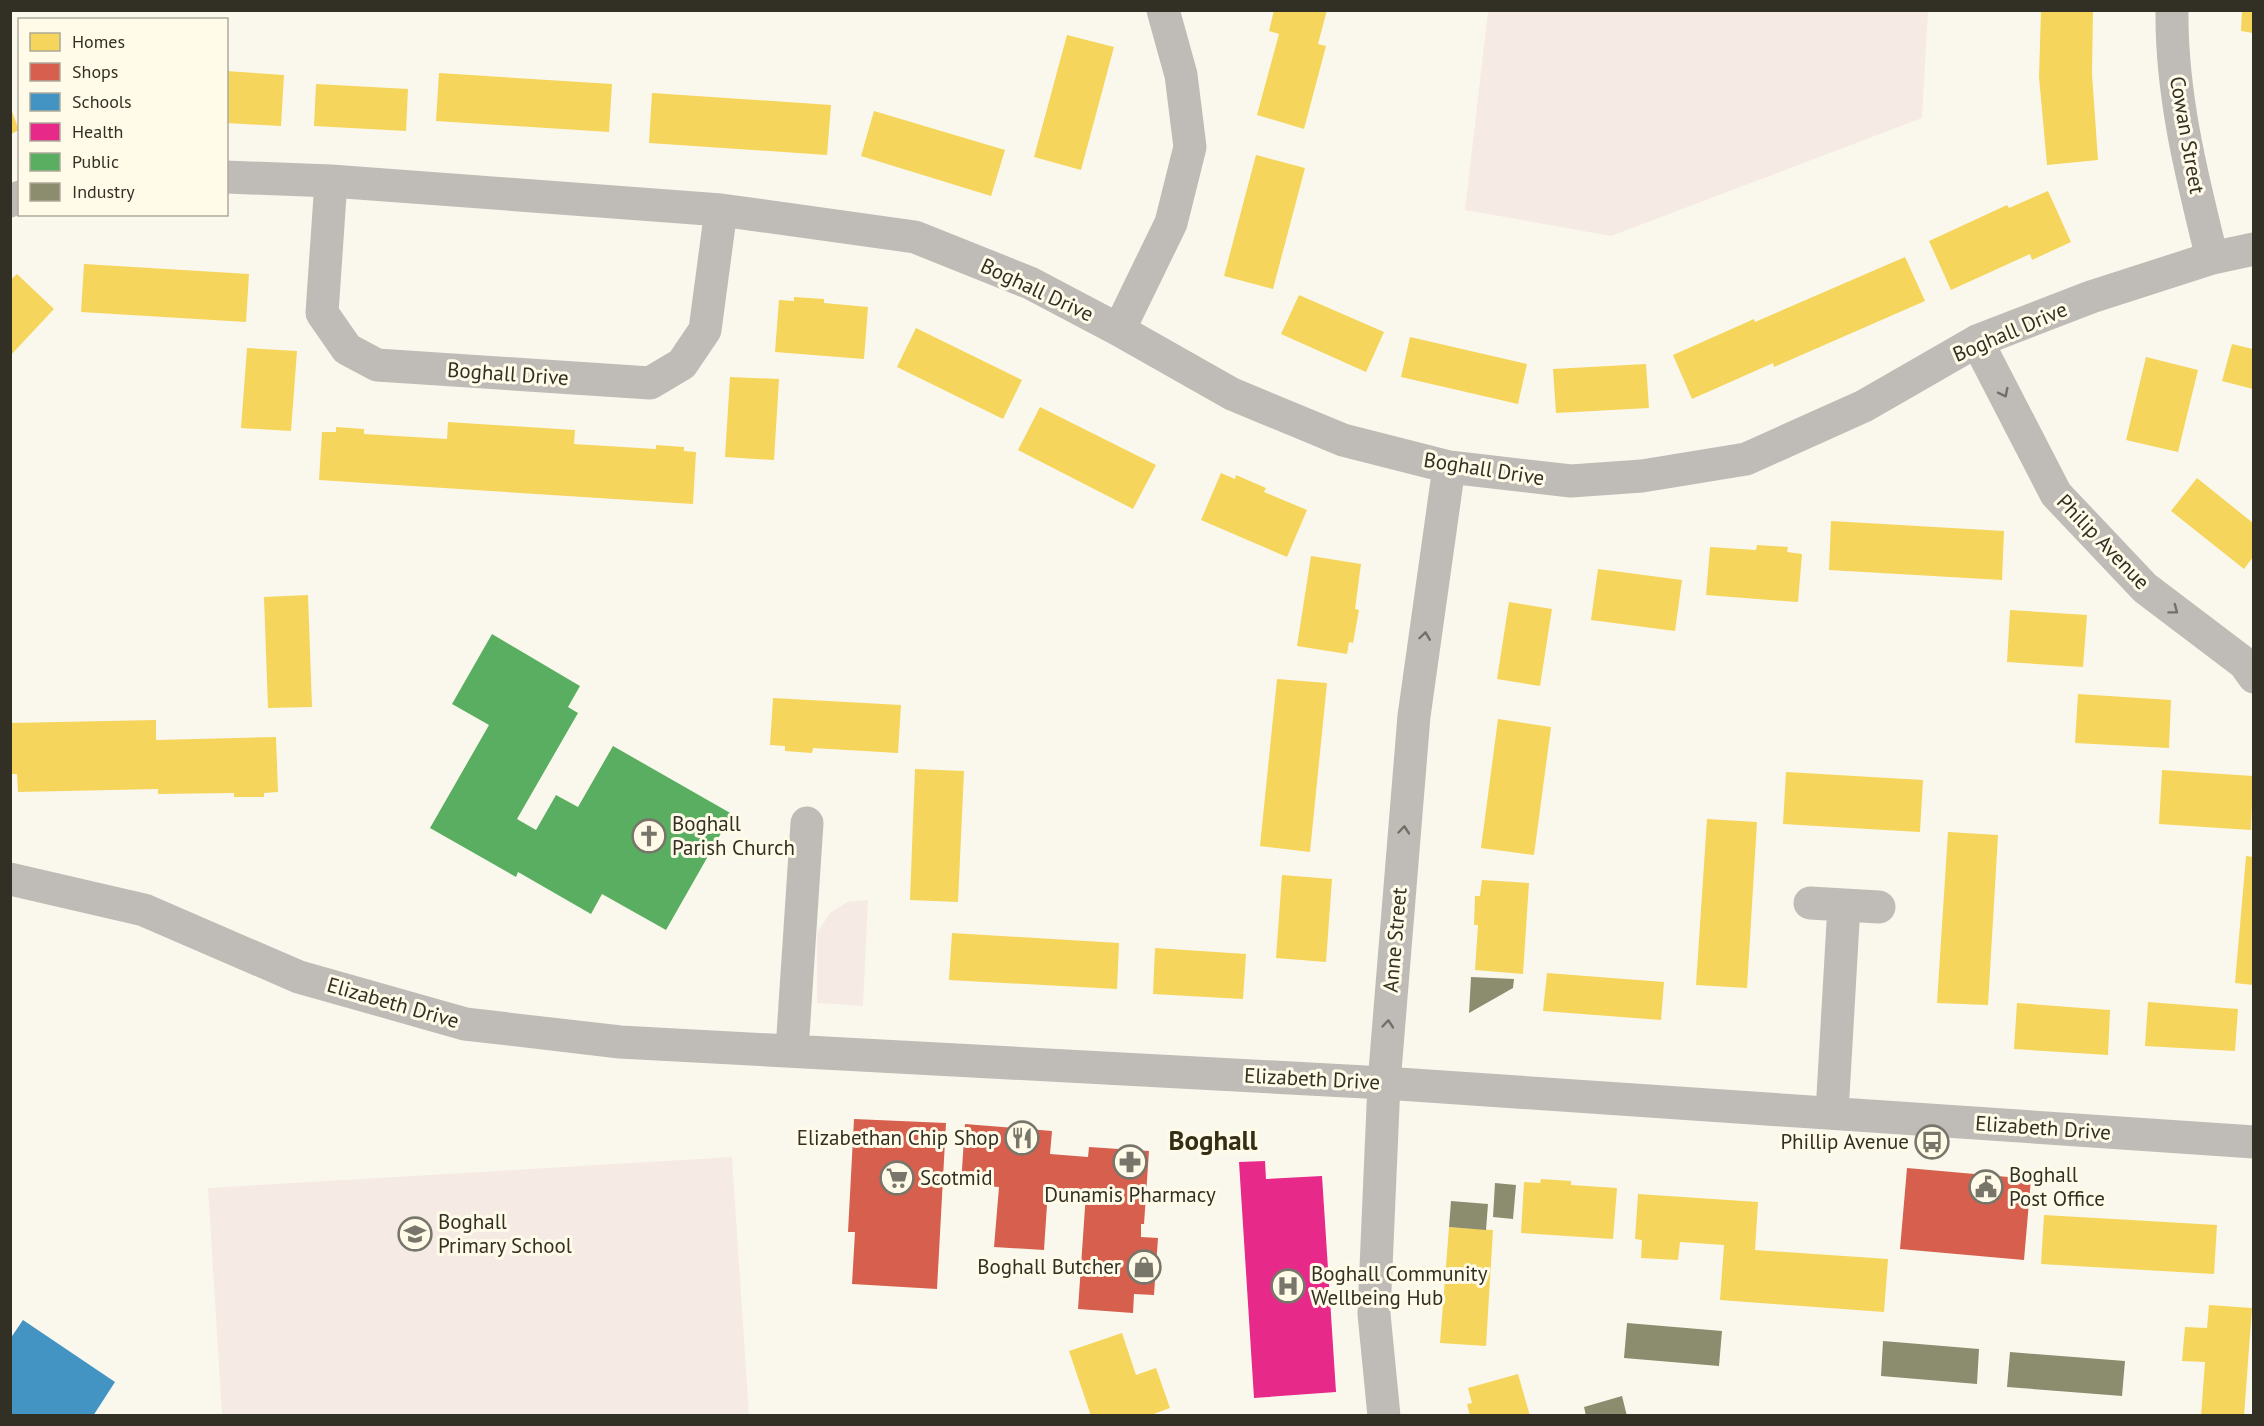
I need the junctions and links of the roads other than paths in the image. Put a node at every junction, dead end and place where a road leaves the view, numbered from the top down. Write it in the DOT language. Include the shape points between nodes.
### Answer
graph roads {
  1 [pos="1162,10"];
  2 [pos="2172,10"];
  3 [pos="228,177"];
  4 [pos="331,181"];
  5 [pos="721,210"];
  6 [pos="2253,249"];
  7 [pos="2212,258"];
  8 [pos="1119,330"];
  9 [pos="1977,341"];
  10 [pos="1449,467"];
  11 [pos="2253,677"];
  12 [pos="807,823"];
  13 [pos="10,879"];
  14 [pos="1810,903"];
  15 [pos="1844,905"];
  16 [pos="1879,907"];
  17 [pos="792,1050"];
  18 [pos="1384,1083"];
  19 [pos="1832,1113"];
  20 [pos="2253,1142"];
  21 [pos="1384,1416"];
  1 -- 8 [label="street" via="1181,75 1190,147 1171,223"];
  2 -- 7 [label="street, Cowan Street" via="2172,45 2186,150"];
  3 -- 4 [label="street, Boghall Drive"];
  4 -- 5 [label="street, Boghall Drive"];
  4 -- 5 [label="street, Boghall Drive" via="322,313 347,349 377,365 650,383 682,364 705,330"];
  5 -- 8 [label="street, Boghall Drive" via="915,237 1030,283"];
  6 -- 7 [label="street, Boghall Drive"];
  7 -- 9 [label="street, Boghall Drive" via="2091,297"];
  8 -- 10 [label="street, Boghall Drive" via="1242,399 1343,440"];
  9 -- 10 [label="street, Boghall Drive" via="1864,406 1746,459 1642,476 1571,481"];
  9 -- 11 [label="street, Philip Avenue, one-way" via="2056,494 2145,588 2244,663"];
  18 -- 10 [label="street, Anne Street, one-way" via="1414,716"];
  12 -- 17 [label="street"];
  13 -- 17 [label="street, Elizabeth Drive" via="144,910 299,977 465,1024 620,1042"];
  14 -- 15 [label="street"];
  15 -- 16 [label="street"];
  15 -- 19 [label="street"];
  17 -- 18 [label="street, Elizabeth Drive"];
  18 -- 19 [label="street, Elizabeth Drive"];
  18 -- 21 [label="street, Anne Street" via="1374,1314"];
  19 -- 20 [label="street, Elizabeth Drive"];
}
